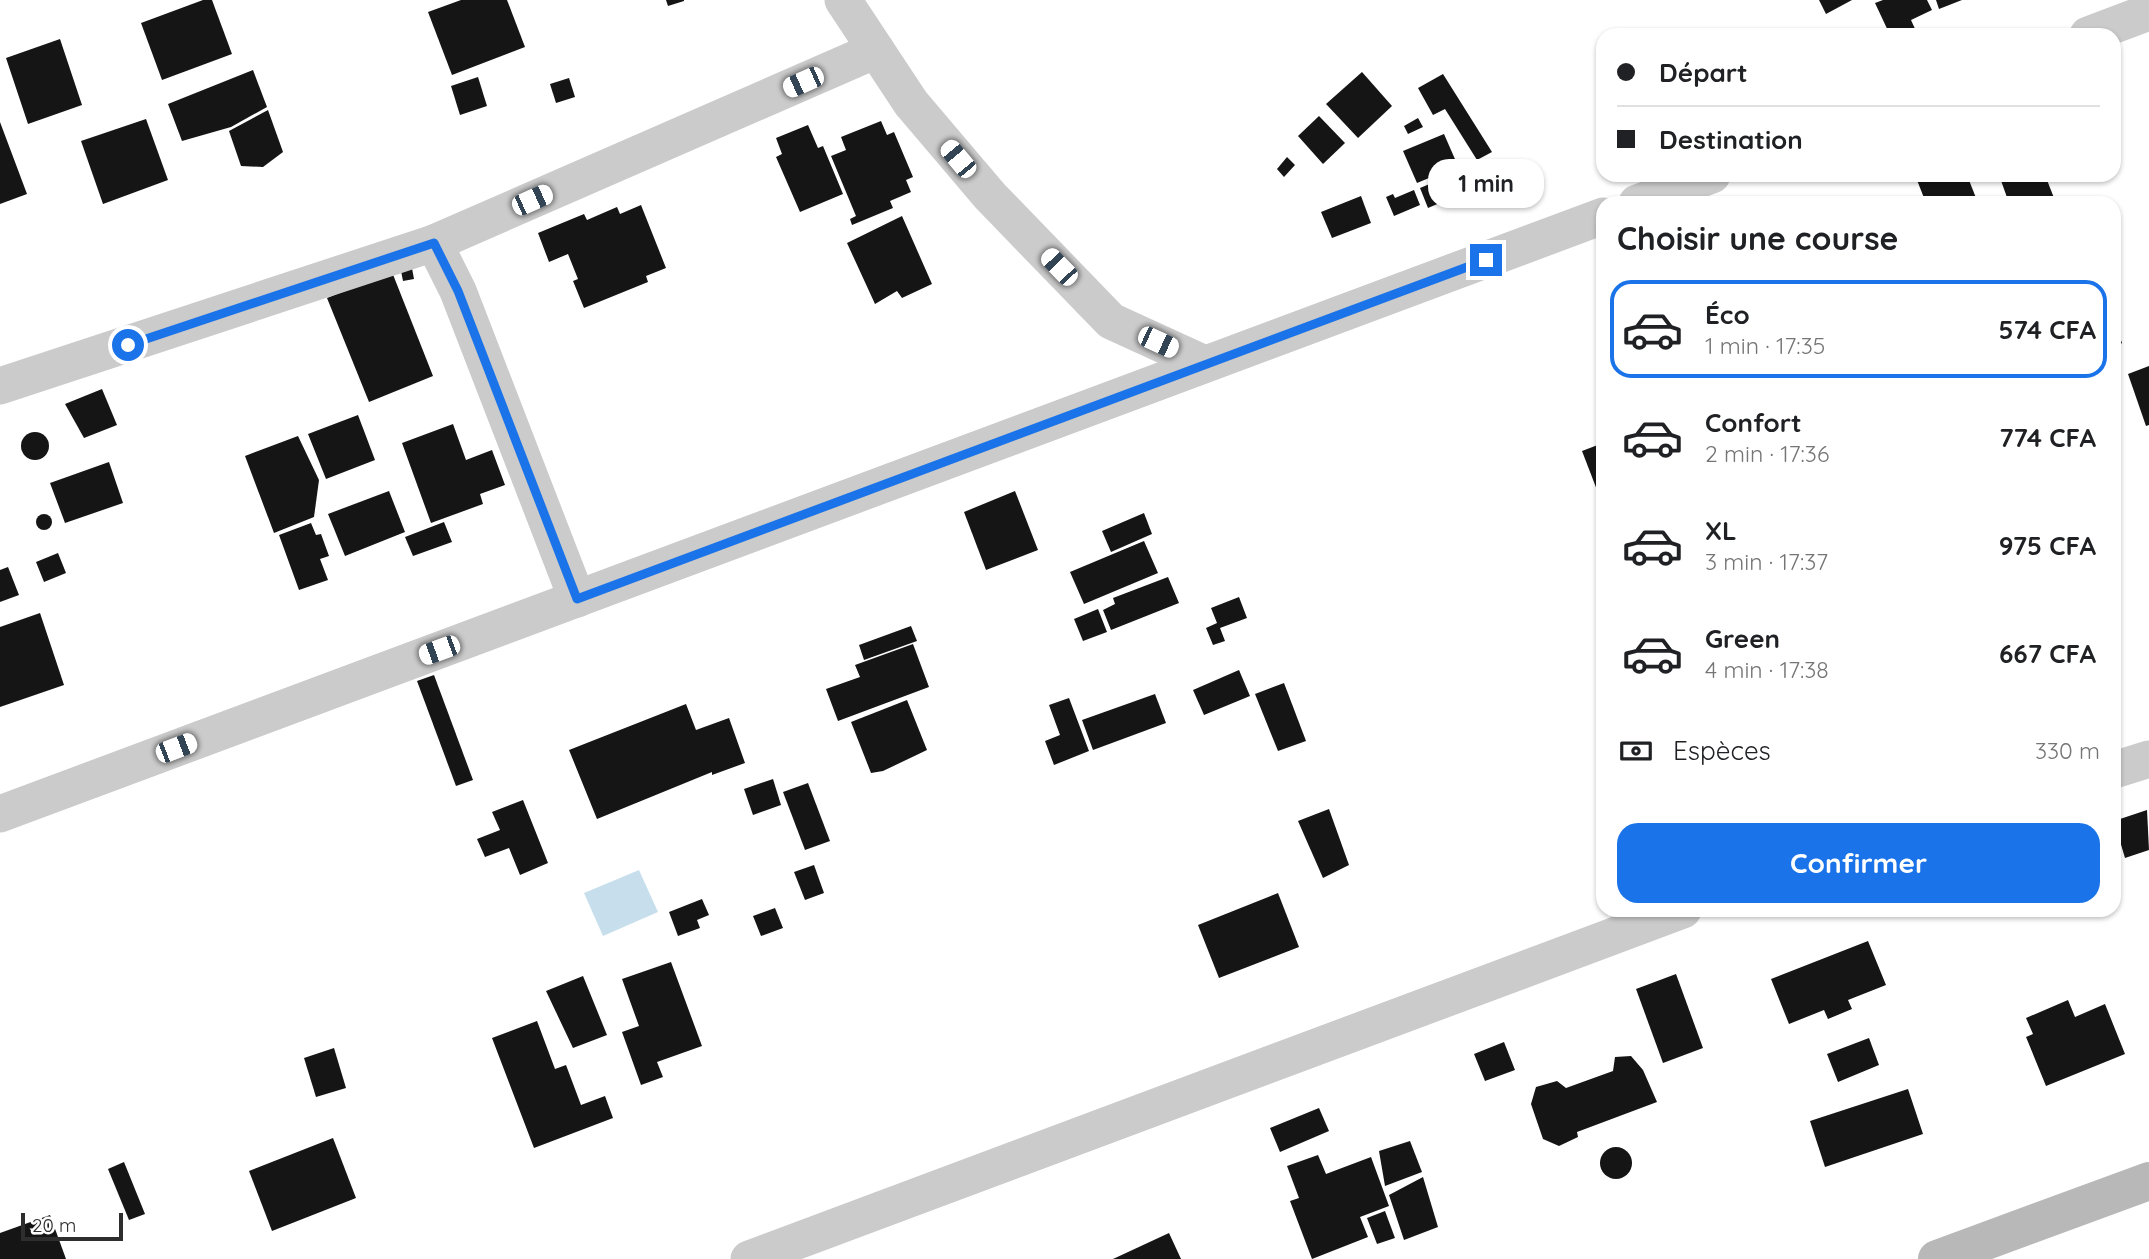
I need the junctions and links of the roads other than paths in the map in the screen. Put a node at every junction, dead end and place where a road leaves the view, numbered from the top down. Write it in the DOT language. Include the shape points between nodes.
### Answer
graph roads {
  1 [pos="843,0"];
  2 [pos="2149,12"];
  3 [pos="2107,28"];
  4 [pos="876,50"];
  5 [pos="1693,182"];
  6 [pos="1656,196"];
  7 [pos="1596,219"];
  8 [pos="434,243"];
  9 [pos="1205,364"];
  10 [pos="0,386"];
  11 [pos="577,599"];
  12 [pos="2149,759"];
  13 [pos="2121,767"];
  14 [pos="0,814"];
  15 [pos="1664,917"];
  16 [pos="2149,1181"];
  17 [pos="749,1259"];
  18 [pos="1937,1259"];
  1 -- 4 [label="street"];
  2 -- 3 [label="street"];
  4 -- 8 [label="street"];
  4 -- 9 [label="street" via="911,103 990,196 1111,321"];
  5 -- 6 [label="street"];
  7 -- 9 [label="street"];
  8 -- 10 [label="street"];
  8 -- 11 [label="street" via="458,291"];
  9 -- 11 [label="street"];
  11 -- 14 [label="street"];
  12 -- 13 [label="street"];
  15 -- 17 [label="street"];
  16 -- 18 [label="main road"];
}
